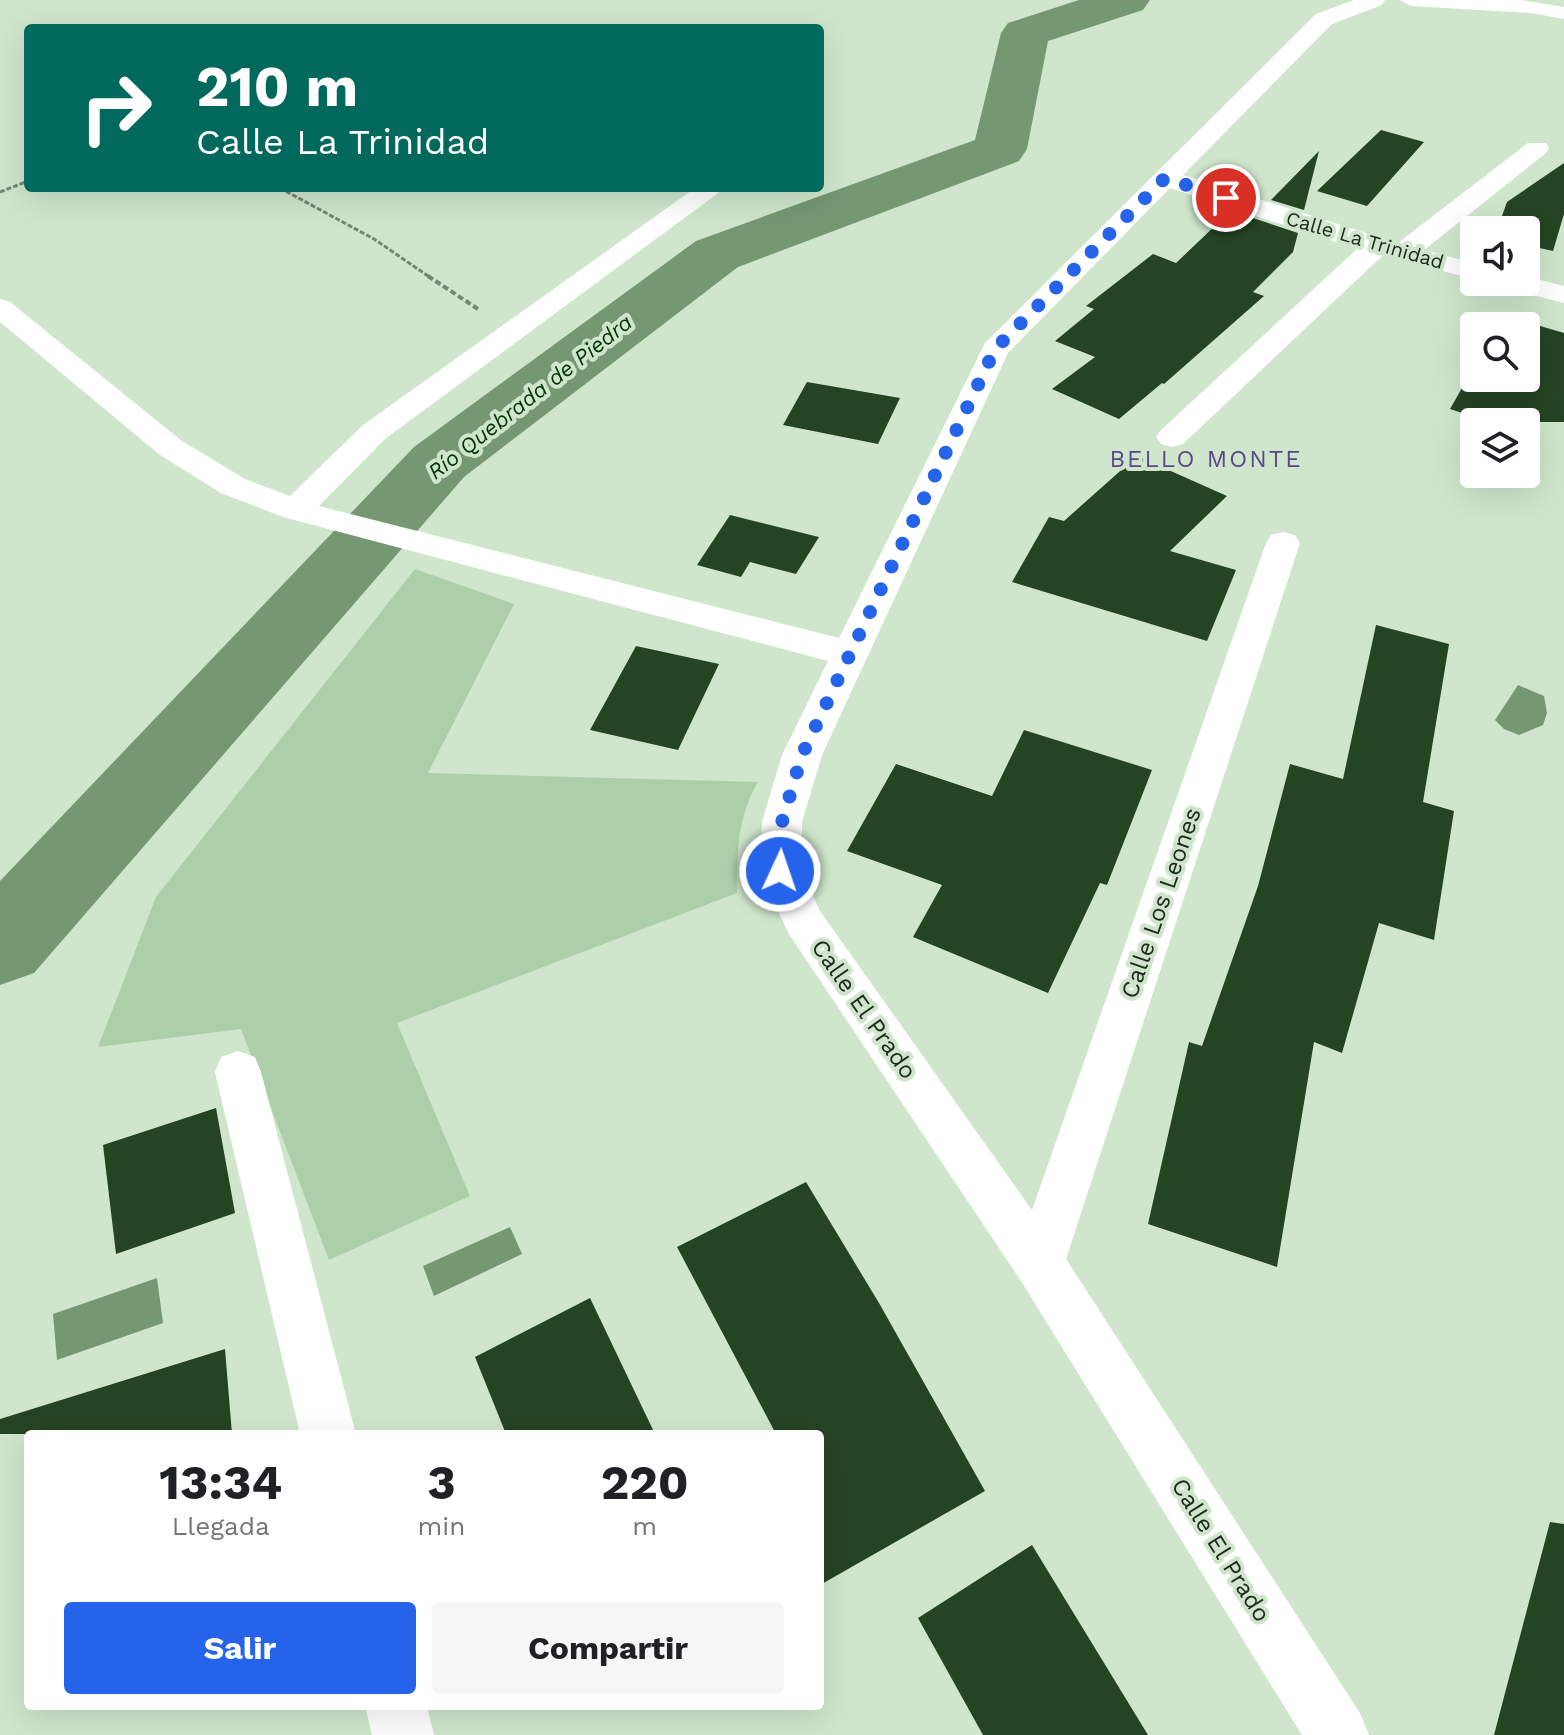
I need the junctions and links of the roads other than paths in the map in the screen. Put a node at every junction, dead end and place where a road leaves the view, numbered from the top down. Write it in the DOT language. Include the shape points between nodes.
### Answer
graph roads {
  1 [pos="1374,0"];
  2 [pos="1411,0"];
  3 [pos="1564,13"];
  4 [pos="1537,148"];
  5 [pos="1165,178"];
  6 [pos="707,192"];
  7 [pos="1390,249"];
  8 [pos="1460,267"];
  9 [pos="1540,289"];
  10 [pos="1564,295"];
  11 [pos="0,308"];
  12 [pos="1172,437"];
  13 [pos="295,510"];
  14 [pos="1283,543"];
  15 [pos="852,654"];
  16 [pos="238,1072"];
  17 [pos="1039,1263"];
  18 [pos="327,1430"];
  19 [pos="397,1710"];
  20 [pos="1321,1728"];
  21 [pos="403,1735"];
  1 -- 5 [label="street, Calle El Prado" via="1324,19"];
  2 -- 3 [label="street"];
  4 -- 7 [label="street"];
  5 -- 7 [label="street, Calle La Trinidad"];
  5 -- 15 [label="street, Calle El Prado" via="995,349"];
  6 -- 13 [label="street" via="374,432"];
  7 -- 8 [label="street, Calle La Trinidad"];
  7 -- 12 [label="street"];
  9 -- 10 [label="street"];
  11 -- 13 [label="street" via="171,448 233,486"];
  13 -- 15 [label="street"];
  14 -- 17 [label="street, Calle Los Leones"];
  15 -- 17 [label="street, Calle El Prado" via="802,755 782,822 780,871 804,922"];
  16 -- 18 [label="street"];
  17 -- 20 [label="street, Calle El Prado"];
  19 -- 21 [label="street"];
}
